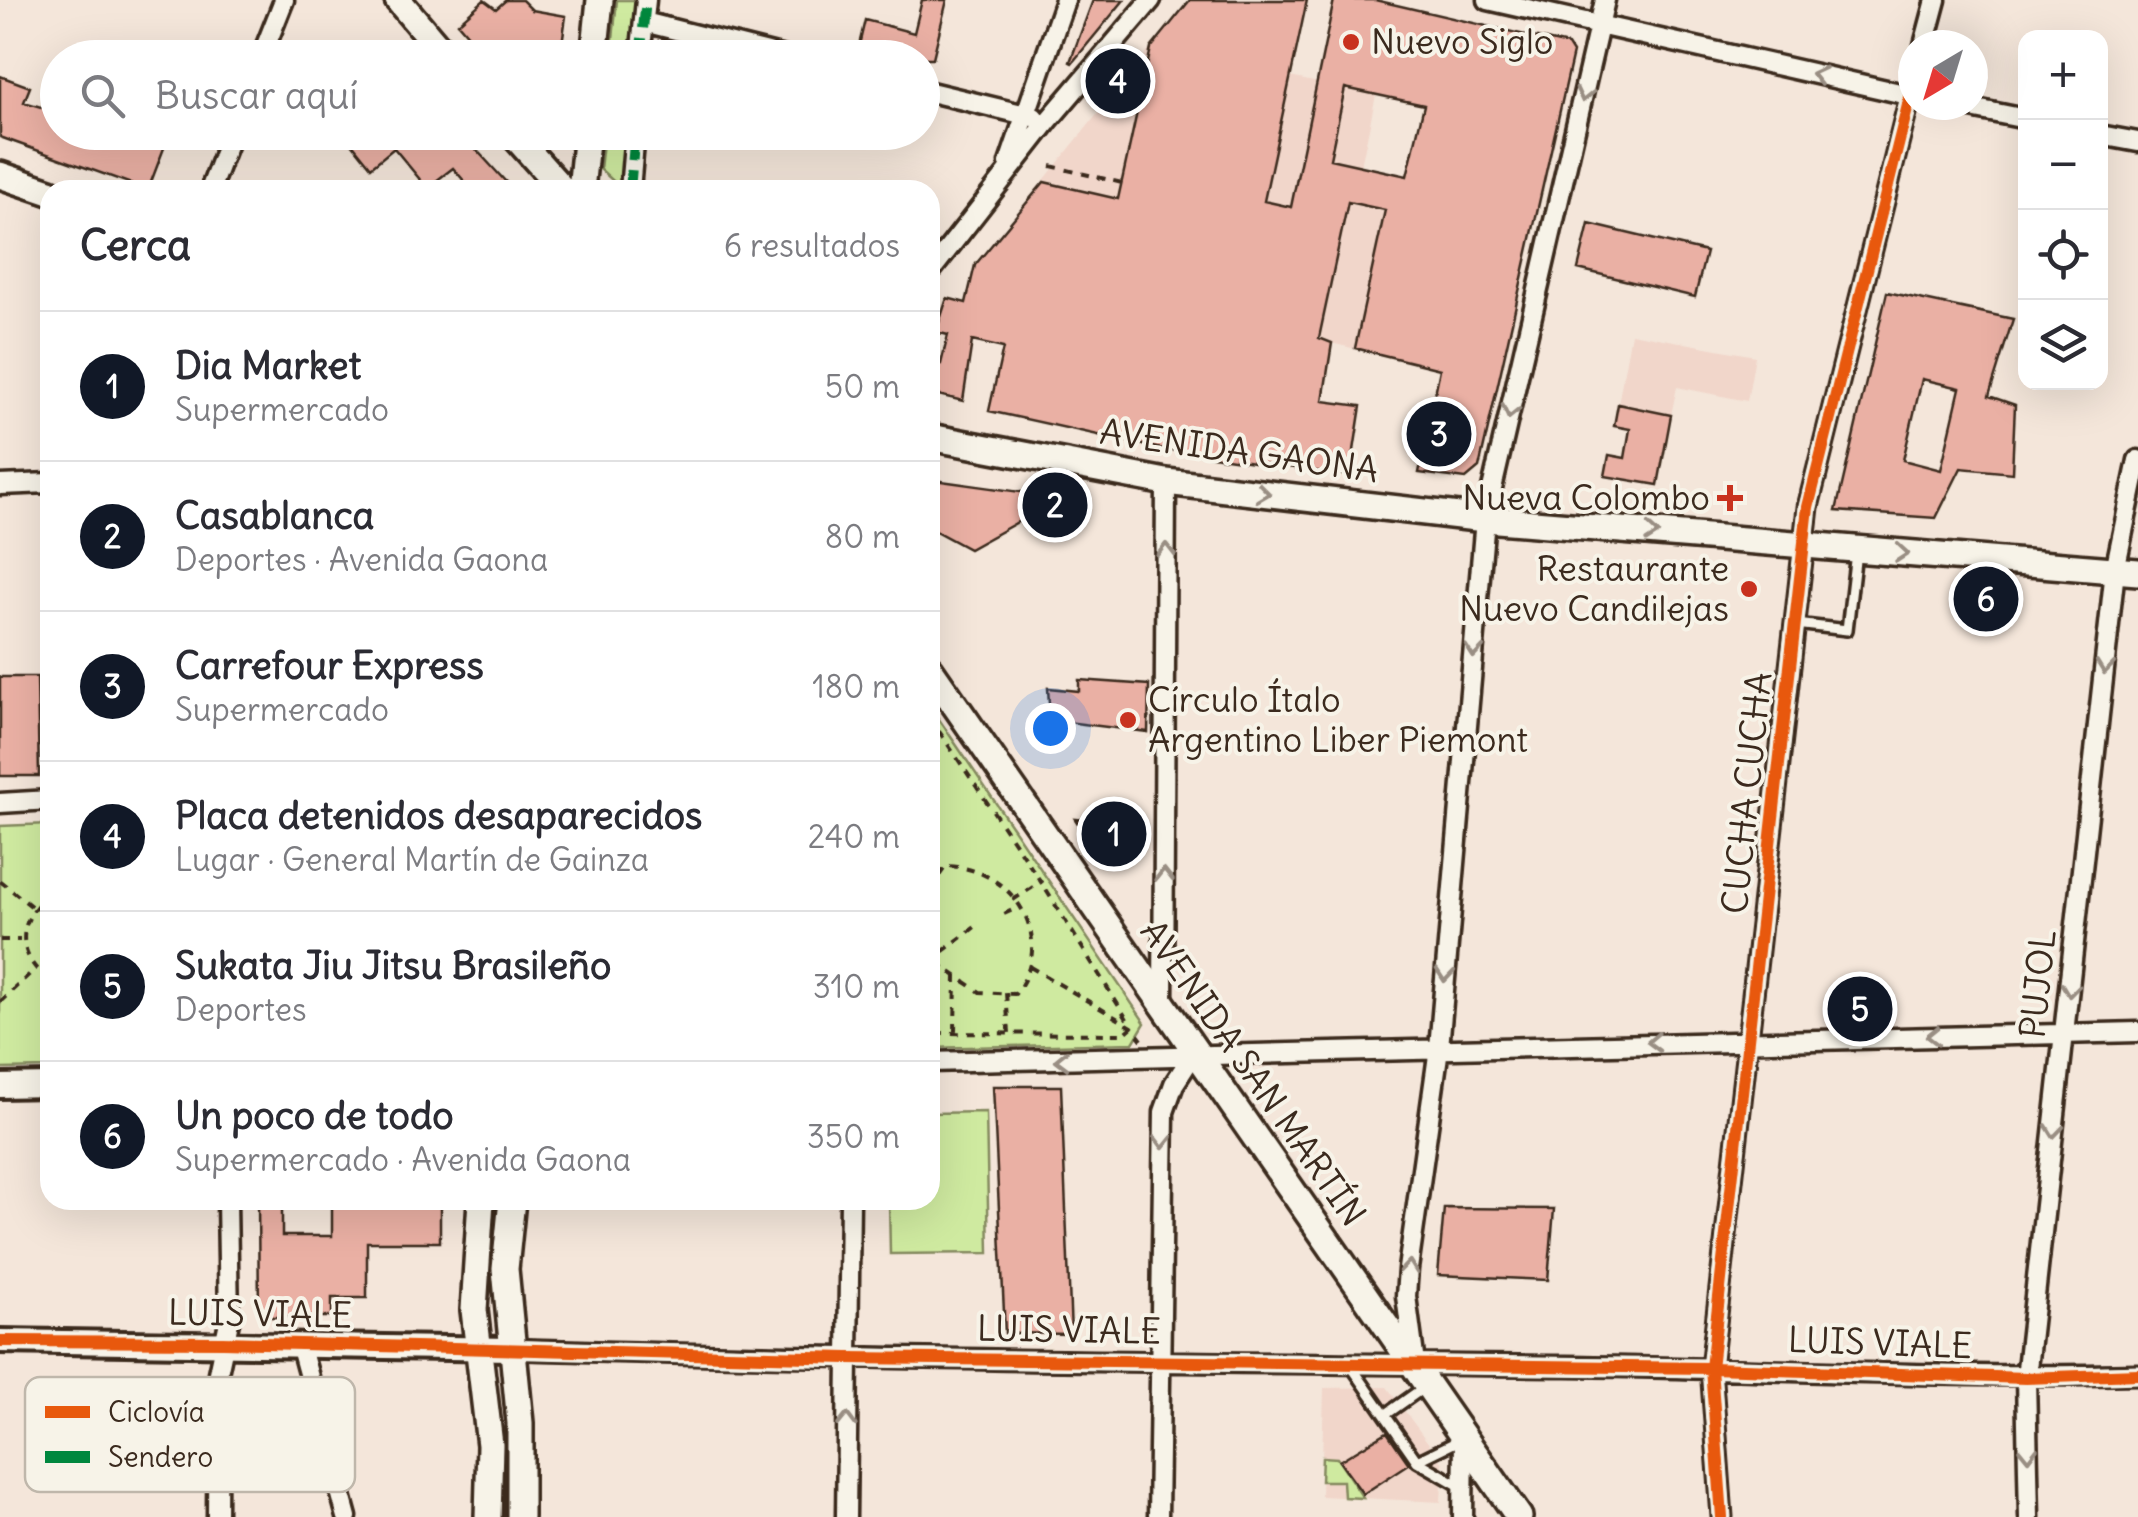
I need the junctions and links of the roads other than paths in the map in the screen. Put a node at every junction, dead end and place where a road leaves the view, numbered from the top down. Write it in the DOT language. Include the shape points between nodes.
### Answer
graph roads {
  1 [pos="284,0"];
  2 [pos="398,0"];
  3 [pos="600,0"];
  4 [pos="646,0"];
  5 [pos="1065,0"];
  6 [pos="1151,0"];
  7 [pos="1488,0"];
  8 [pos="1606,0"];
  9 [pos="1936,0"];
  10 [pos="644,22"];
  11 [pos="1600,25"];
  12 [pos="1928,30"];
  13 [pos="268,40"];
  14 [pos="432,40"];
  15 [pos="596,40"];
  16 [pos="642,40"];
  17 [pos="716,40"];
  18 [pos="1898,89"];
  19 [pos="940,94"];
  20 [pos="1988,111"];
  21 [pos="1024,115"];
  22 [pos="2018,117"];
  23 [pos="1905,120"];
  24 [pos="1048,121"];
  25 [pos="2108,136"];
  26 [pos="2138,142"];
  27 [pos="225,150"];
  28 [pos="527,150"];
  29 [pos="585,150"];
  30 [pos="633,150"];
  31 [pos="0,175"];
  32 [pos="1005,177"];
  33 [pos="214,180"];
  34 [pos="554,180"];
  35 [pos="582,180"];
  36 [pos="631,180"];
  37 [pos="40,189"];
  38 [pos="940,259"];
  39 [pos="940,439"];
  40 [pos="2138,460"];
  41 [pos="1166,482"];
  42 [pos="40,483"];
  43 [pos="0,485"];
  44 [pos="1485,519"];
  45 [pos="1804,545"];
  46 [pos="1856,549"];
  47 [pos="2127,571"];
  48 [pos="1796,624"];
  49 [pos="940,684"];
  50 [pos="40,801"];
  51 [pos="0,803"];
  52 [pos="1163,1008"];
  53 [pos="2138,1032"];
  54 [pos="2065,1034"];
  55 [pos="1751,1039"];
  56 [pos="1438,1048"];
  57 [pos="1194,1053"];
  58 [pos="940,1062"];
  59 [pos="40,1085"];
  60 [pos="0,1086"];
  61 [pos="227,1210"];
  62 [pos="480,1210"];
  63 [pos="511,1210"];
  64 [pos="850,1210"];
  65 [pos="0,1340"];
  66 [pos="224,1342"];
  67 [pos="300,1344"];
  68 [pos="510,1349"];
  69 [pos="478,1350"];
  70 [pos="848,1358"];
  71 [pos="1160,1361"];
  72 [pos="1349,1364"];
  73 [pos="1712,1368"];
  74 [pos="1422,1374"];
  75 [pos="2138,1374"];
  76 [pos="218,1377"];
  77 [pos="309,1377"];
  78 [pos="2026,1378"];
  79 [pos="1385,1416"];
  80 [pos="1464,1438"];
  81 [pos="1417,1462"];
  82 [pos="1463,1488"];
  83 [pos="217,1492"];
  84 [pos="340,1492"];
  85 [pos="217,1517"];
  86 [pos="347,1517"];
  87 [pos="488,1517"];
  88 [pos="520,1517"];
  89 [pos="846,1517"];
  90 [pos="1158,1517"];
  91 [pos="1463,1517"];
  92 [pos="1519,1517"];
  93 [pos="1722,1517"];
  94 [pos="2029,1517"];
  1 -- 13 [label="street"];
  2 -- 14 [label="main road"];
  3 -- 15 [label="main road"];
  4 -- 10 [label="street"];
  5 -- 21 [label="street"];
  6 -- 24 [label="street"];
  7 -- 11 [label="street"];
  8 -- 11 [label="street"];
  9 -- 12 [label="street"];
  10 -- 16 [label="street"];
  10 -- 17 [label="street"];
  18 -- 11 [label="street, one-way"];
  11 -- 44 [label="street, one-way"];
  19 -- 21 [label="street"];
  20 -- 22 [label="street"];
  21 -- 24 [label="street"];
  21 -- 32 [label="street"];
  23 -- 45 [label="street, CUCHA CUCHA"];
  24 -- 32 [label="street"];
  25 -- 26 [label="street"];
  27 -- 33 [label="street"];
  28 -- 34 [label="main road"];
  29 -- 35 [label="main road"];
  30 -- 36 [label="street"];
  31 -- 37 [label="main road"];
  32 -- 38 [label="street"];
  39 -- 41 [label="main road, AVENIDA GAONA"];
  40 -- 47 [label="street, PUJOL"];
  41 -- 44 [label="main road, AVENIDA GAONA, one-way"];
  52 -- 41 [label="street, one-way"];
  42 -- 43 [label="street"];
  44 -- 45 [label="main road, AVENIDA GAONA, one-way"];
  44 -- 56 [label="street, one-way"];
  45 -- 46 [label="main road, AVENIDA GAONA"];
  45 -- 48 [label="street, CUCHA CUCHA"];
  46 -- 47 [label="main road, AVENIDA GAONA, one-way"];
  46 -- 48 [label="lane" via="1846,630"];
  47 -- 54 [label="street, PUJOL, one-way"];
  48 -- 55 [label="street, CUCHA CUCHA"];
  49 -- 52 [label="main road, AVENIDA SAN MARTÍN"];
  50 -- 51 [label="street"];
  52 -- 57 [label="main road, AVENIDA SAN MARTÍN"];
  53 -- 54 [label="street"];
  54 -- 55 [label="street, one-way"];
  54 -- 78 [label="street, PUJOL, one-way"];
  55 -- 56 [label="street, one-way"];
  55 -- 73 [label="street, CUCHA CUCHA"];
  56 -- 57 [label="street"];
  74 -- 56 [label="street, one-way" via="1406,1296"];
  57 -- 58 [label="street, one-way"];
  57 -- 71 [label="street, one-way" via="1164,1112"];
  57 -- 74 [label="main road, AVENIDA SAN MARTÍN"];
  59 -- 60 [label="street"];
  61 -- 66 [label="street"];
  62 -- 69 [label="main road"];
  63 -- 68 [label="main road"];
  64 -- 70 [label="street"];
  65 -- 66 [label="street, LUIS VIALE"];
  66 -- 67 [label="street, LUIS VIALE"];
  66 -- 76 [label="street"];
  67 -- 69 [label="street, LUIS VIALE"];
  67 -- 77 [label="street"];
  68 -- 69 [label="street, LUIS VIALE"];
  68 -- 70 [label="street, LUIS VIALE"];
  68 -- 88 [label="main road" via="520,1423"];
  69 -- 87 [label="main road" via="490,1446"];
  70 -- 71 [label="street, LUIS VIALE"];
  89 -- 70 [label="street, one-way"];
  71 -- 72 [label="street, LUIS VIALE"];
  71 -- 90 [label="street"];
  72 -- 74 [label="street, LUIS VIALE"];
  72 -- 79 [label="lane"];
  73 -- 74 [label="street, LUIS VIALE"];
  73 -- 78 [label="street, LUIS VIALE"];
  73 -- 93 [label="street, CUCHA CUCHA"];
  74 -- 79 [label="lane"];
  74 -- 80 [label="main road, AVENIDA SAN MARTÍN"];
  75 -- 78 [label="street, LUIS VIALE"];
  78 -- 94 [label="street, PUJOL, one-way"];
  79 -- 81 [label="lane"];
  80 -- 81 [label="lane"];
  80 -- 82 [label="street"];
  80 -- 92 [label="main road, AVENIDA SAN MARTÍN"];
  81 -- 82 [label="lane"];
  82 -- 91 [label="street"];
  83 -- 85 [label="street"];
  84 -- 86 [label="street"];
}
